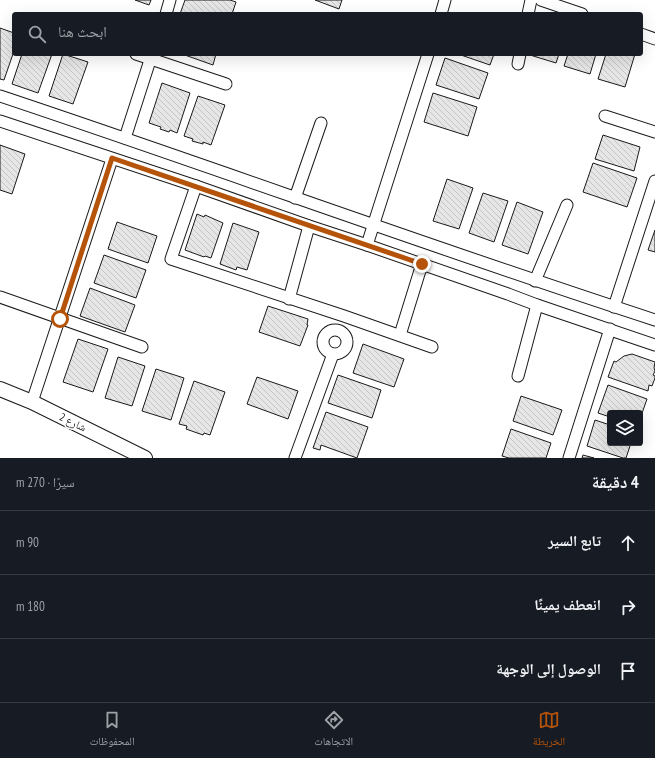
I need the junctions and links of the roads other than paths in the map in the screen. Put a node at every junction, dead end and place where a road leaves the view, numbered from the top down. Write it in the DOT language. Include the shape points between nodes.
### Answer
graph roads {
  1 [pos="170,0"];
  2 [pos="445,0"];
  3 [pos="531,0"];
  4 [pos="541,0"];
  5 [pos="167,12"];
  6 [pos="442,12"];
  7 [pos="528,12"];
  8 [pos="576,12"];
  9 [pos="643,35"];
  10 [pos="655,38"];
  11 [pos="425,56"];
  12 [pos="151,57"];
  13 [pos="226,84"];
  14 [pos="0,96"];
  15 [pos="605,116"];
  16 [pos="0,121"];
  17 [pos="321,123"];
  18 [pos="655,132"];
  19 [pos="125,138"];
  20 [pos="112,158"];
  21 [pos="655,181"];
  22 [pos="196,186"];
  23 [pos="295,198"];
  24 [pos="566,205"];
  25 [pos="374,224"];
  26 [pos="310,226"];
  27 [pos="367,245"];
  28 [pos="422,264"];
  29 [pos="535,281"];
  30 [pos="0,297"];
  31 [pos="288,299"];
  32 [pos="537,305"];
  33 [pos="614,307"];
  34 [pos="344,316"];
  35 [pos="60,319"];
  36 [pos="655,320"];
  37 [pos="610,329"];
  38 [pos="340,331"];
  39 [pos="400,335"];
  40 [pos="655,344"];
  41 [pos="142,347"];
  42 [pos="432,347"];
  43 [pos="333,354"];
  44 [pos="518,376"];
  45 [pos="0,389"];
  46 [pos="32,402"];
  47 [pos="145,458"];
  48 [pos="295,458"];
  49 [pos="569,458"];
  1 -- 5 [label="street"];
  2 -- 6 [label="street"];
  3 -- 7 [label="street"];
  4 -- 8 [label="street"];
  9 -- 10 [label="street"];
  11 -- 25 [label="street"];
  12 -- 13 [label="street"];
  12 -- 19 [label="street"];
  14 -- 19 [label="street"];
  15 -- 18 [label="street"];
  16 -- 20 [label="street"];
  17 -- 23 [label="street"];
  19 -- 23 [label="street"];
  20 -- 22 [label="street"];
  20 -- 35 [label="street"];
  21 -- 33 [label="street"];
  22 -- 26 [label="street"];
  22 -- 31 [label="street" via="171,259"];
  23 -- 25 [label="street"];
  24 -- 29 [label="street"];
  25 -- 27 [label="street"];
  25 -- 29 [label="street"];
  26 -- 27 [label="street"];
  26 -- 31 [label="street"];
  27 -- 28 [label="street"];
  28 -- 32 [label="street"];
  28 -- 39 [label="street"];
  29 -- 33 [label="street"];
  30 -- 35 [label="street"];
  31 -- 34 [label="street"];
  32 -- 37 [label="street"];
  32 -- 44 [label="street"];
  33 -- 36 [label="street"];
  34 -- 38 [label="street"];
  34 -- 39 [label="street"];
  35 -- 41 [label="street"];
  35 -- 46 [label="street"];
  37 -- 40 [label="street"];
  37 -- 49 [label="street"];
  38 -- 43 [label="street" via="348,340 347,346 339,354"];
  38 -- 43 [label="street" via="329,331 324,336 324,347"];
  39 -- 42 [label="street"];
  43 -- 48 [label="street"];
  45 -- 46 [label="street, شارع 2"];
  46 -- 47 [label="street, شارع 2"];
}
